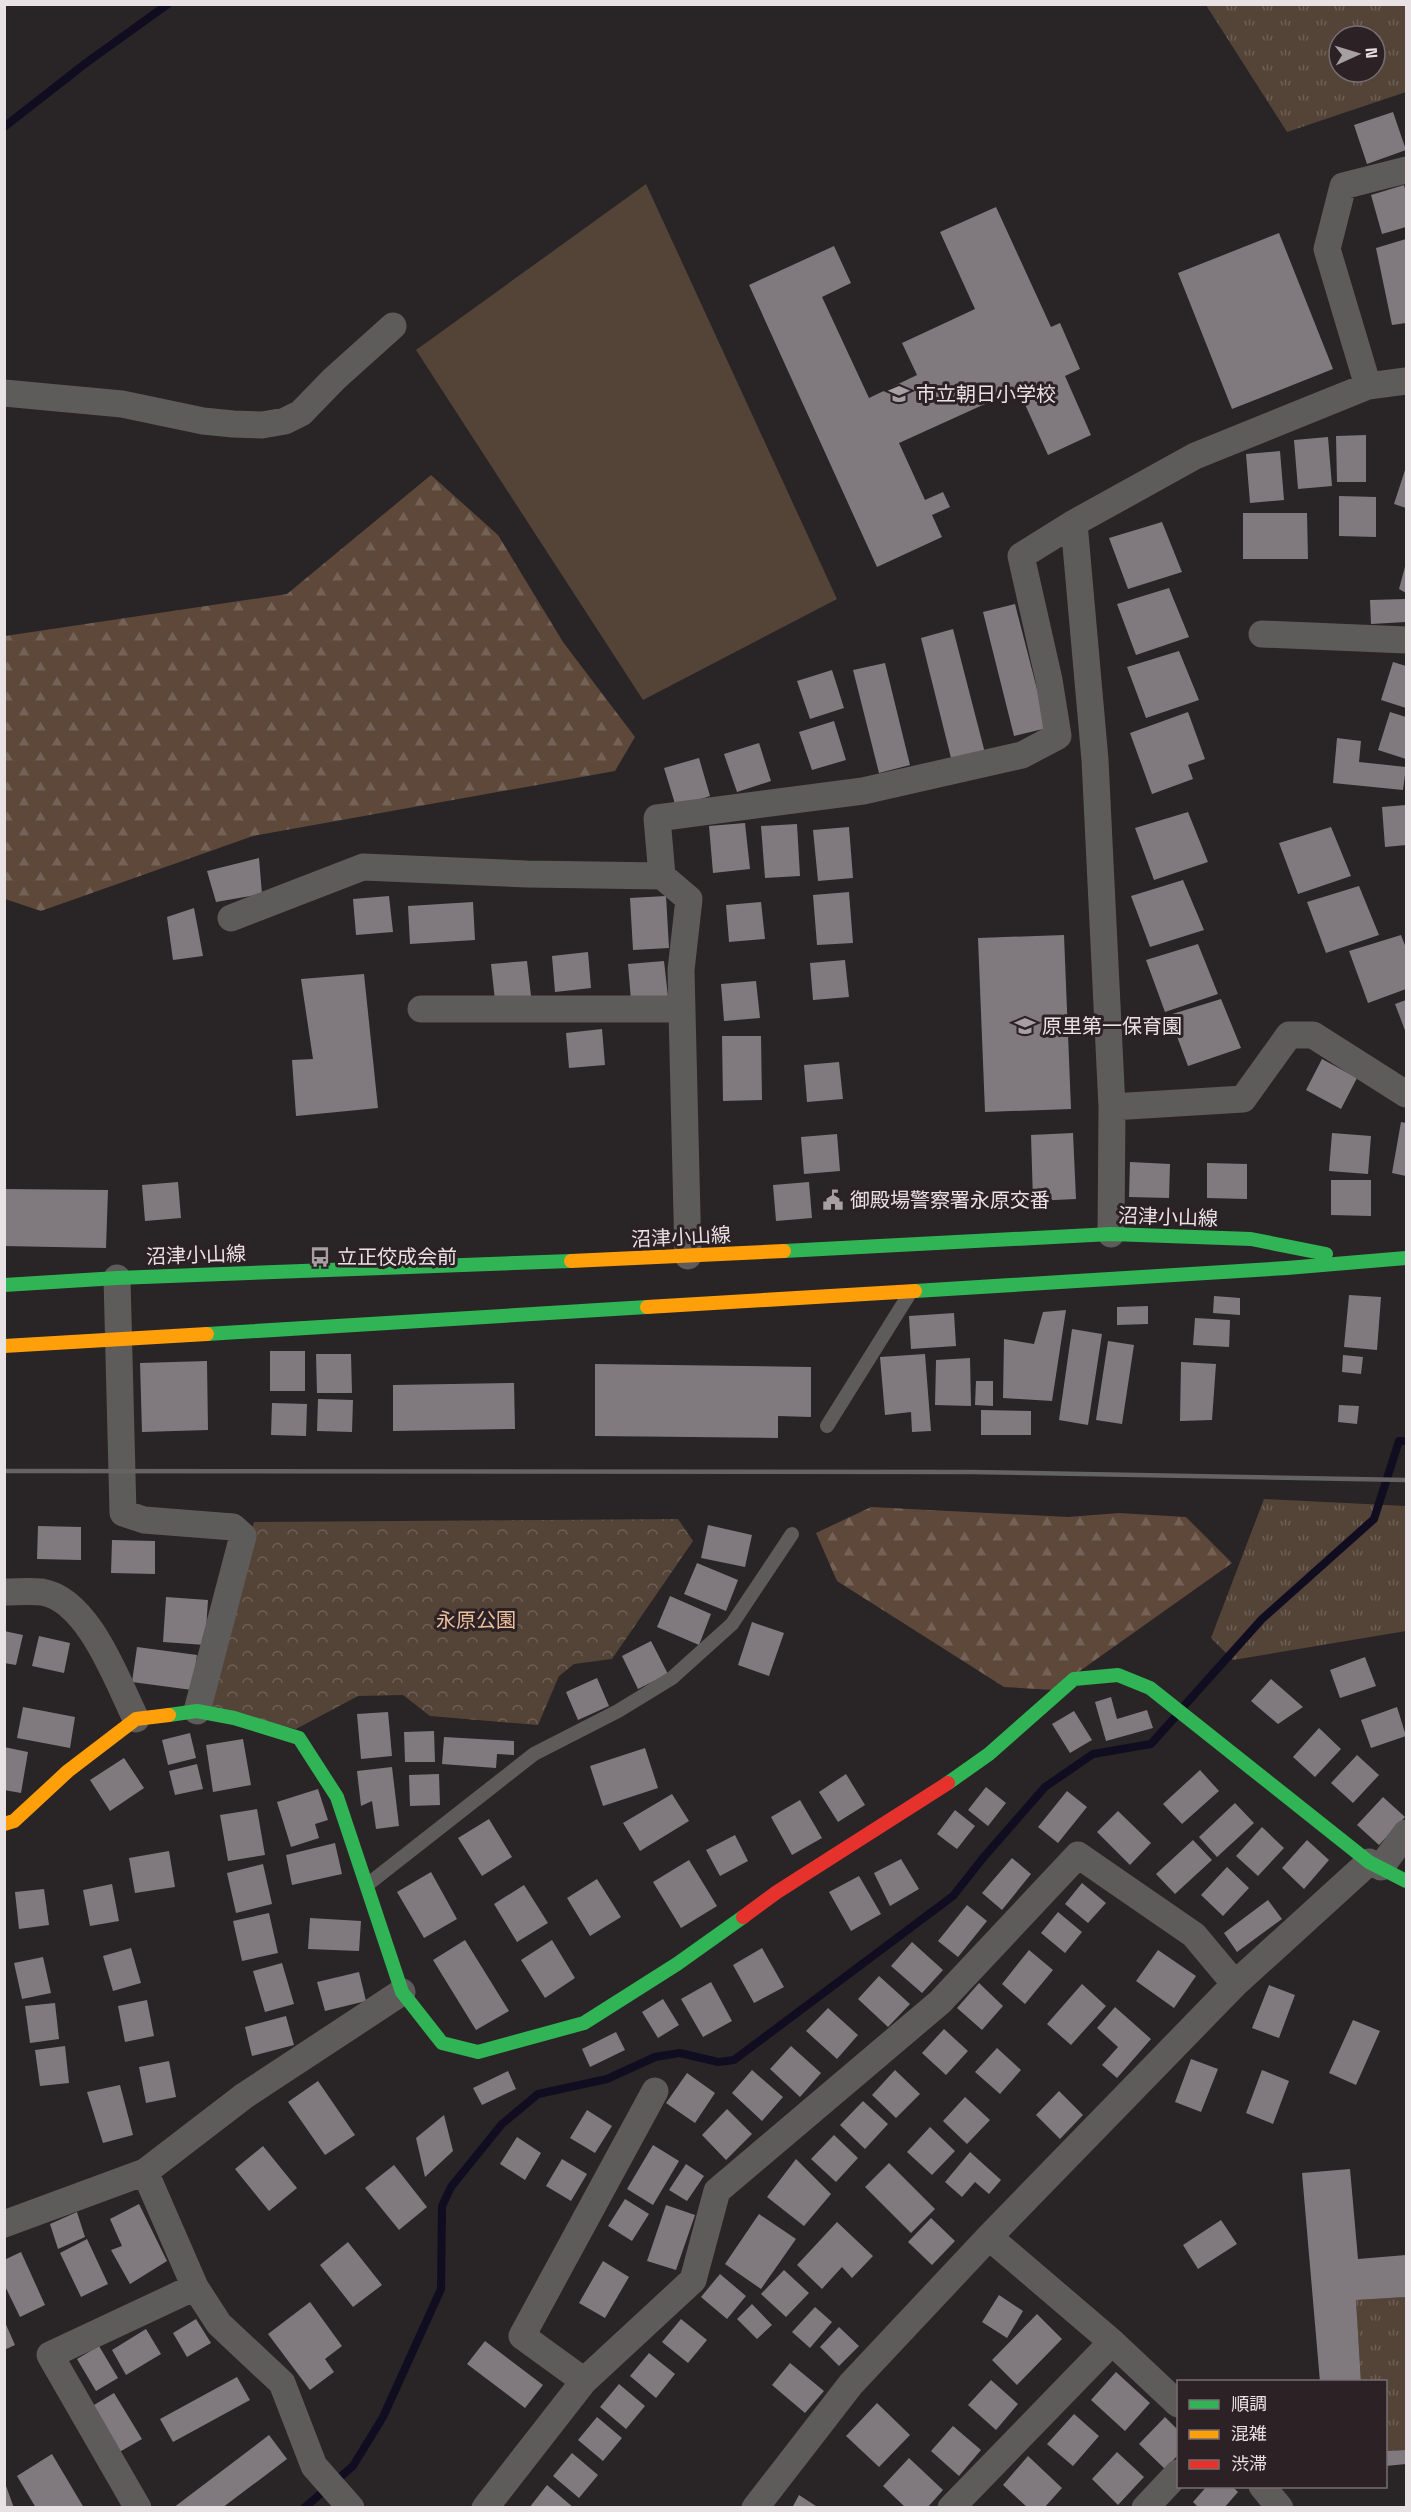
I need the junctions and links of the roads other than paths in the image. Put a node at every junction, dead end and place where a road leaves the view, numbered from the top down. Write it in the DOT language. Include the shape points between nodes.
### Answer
graph roads {
  1 [pos="1407,170"];
  2 [pos="393,326"];
  3 [pos="1407,381"];
  4 [pos="1368,386"];
  5 [pos="4,393"];
  6 [pos="1074,523"];
  7 [pos="1262,634"];
  8 [pos="1407,640"];
  9 [pos="662,876"];
  10 [pos="231,918"];
  11 [pos="421,1009"];
  12 [pos="682,1009"];
  13 [pos="1407,1094"];
  14 [pos="1112,1107"];
  15 [pos="1111,1234"];
  16 [pos="688,1256"];
  17 [pos="1407,1258"];
  18 [pos="1358,1261"];
  19 [pos="117,1278"];
  20 [pos="4,1285"];
  21 [pos="911,1291"];
  22 [pos="118,1341"];
  23 [pos="4,1346"];
  24 [pos="827,1426"];
  25 [pos="792,1534"];
  26 [pos="4,1592"];
  27 [pos="197,1711"];
  28 [pos="136,1719"];
  29 [pos="4,1824"];
  30 [pos="1407,1833"];
  31 [pos="1375,1864"];
  32 [pos="1407,1881"];
  33 [pos="367,1885"];
  34 [pos="1235,1983"];
  35 [pos="402,1992"];
  36 [pos="655,2091"];
  37 [pos="145,2172"];
  38 [pos="4,2224"];
  39 [pos="989,2237"];
  40 [pos="195,2287"];
  41 [pos="1112,2342"];
  42 [pos="584,2381"];
  43 [pos="1177,2402"];
  44 [pos="1177,2475"];
  45 [pos="1263,2488"];
  46 [pos="138,2508"];
  47 [pos="351,2508"];
  48 [pos="485,2508"];
  49 [pos="755,2508"];
  50 [pos="951,2508"];
  51 [pos="1145,2508"];
  52 [pos="1280,2508"];
  1 -- 4 [label="street" via="1343,186 1327,249"];
  2 -- 5 [label="street" via="301,413 262,425 203,421 122,404"];
  3 -- 4 [label="street"];
  4 -- 6 [label="street" via="1195,456"];
  6 -- 9 [label="street" via="1021,556 1058,736 1022,755 863,791 657,818"];
  6 -- 14 [label="street" via="1095,760"];
  7 -- 8 [label="street"];
  9 -- 10 [label="street" via="363,867"];
  9 -- 12 [label="street" via="689,899 681,970"];
  11 -- 12 [label="street"];
  12 -- 16 [label="street"];
  13 -- 14 [label="street" via="1313,1035 1288,1035 1243,1099"];
  14 -- 15 [label="street"];
  15 -- 16 [label="main road, 沼津小山線"];
  15 -- 18 [label="main road, 沼津小山線" via="1251,1239"];
  16 -- 19 [label="main road, 沼津小山線"];
  17 -- 18 [label="main road, 沼津小山線"];
  18 -- 21 [label="main road, 沼津小山線"];
  19 -- 20 [label="main road, 沼津小山線"];
  19 -- 22 [label="street"];
  21 -- 22 [label="main road, 沼津小山線"];
  21 -- 24 [label="lane"];
  22 -- 23 [label="main road, 沼津小山線"];
  22 -- 27 [label="street" via="123,1513 144,1520 233,1527 243,1536"];
  25 -- 33 [label="lane" via="732,1624 672,1678 534,1754"];
  26 -- 28 [label="street" via="43,1593 70,1605 95,1637"];
  27 -- 28 [label="main road"];
  27 -- 33 [label="main road" via="298,1738 337,1797"];
  28 -- 29 [label="main road" via="68,1771 14,1821"];
  30 -- 31 [label="street"];
  31 -- 32 [label="main road"];
  31 -- 34 [label="street"];
  31 -- 35 [label="main road" via="1150,1688 1118,1675 1074,1679 989,1754 923,1801 777,1892 677,1964 584,2023 478,2052 442,2043"];
  33 -- 35 [label="main road"];
  34 -- 39 [label="street"];
  34 -- 42 [label="street" via="1194,1935 1078,1855 940,2002 717,2191 693,2280"];
  35 -- 37 [label="street" via="244,2096"];
  36 -- 42 [label="street" via="522,2336"];
  37 -- 38 [label="street"];
  37 -- 40 [label="street"];
  39 -- 41 [label="street"];
  39 -- 49 [label="street" via="851,2384"];
  40 -- 46 [label="street" via="50,2355"];
  40 -- 47 [label="street" via="219,2324 282,2384 314,2466"];
  41 -- 43 [label="street"];
  41 -- 50 [label="street"];
  42 -- 48 [label="street"];
  44 -- 51 [label="street"];
  45 -- 52 [label="street"];
}
